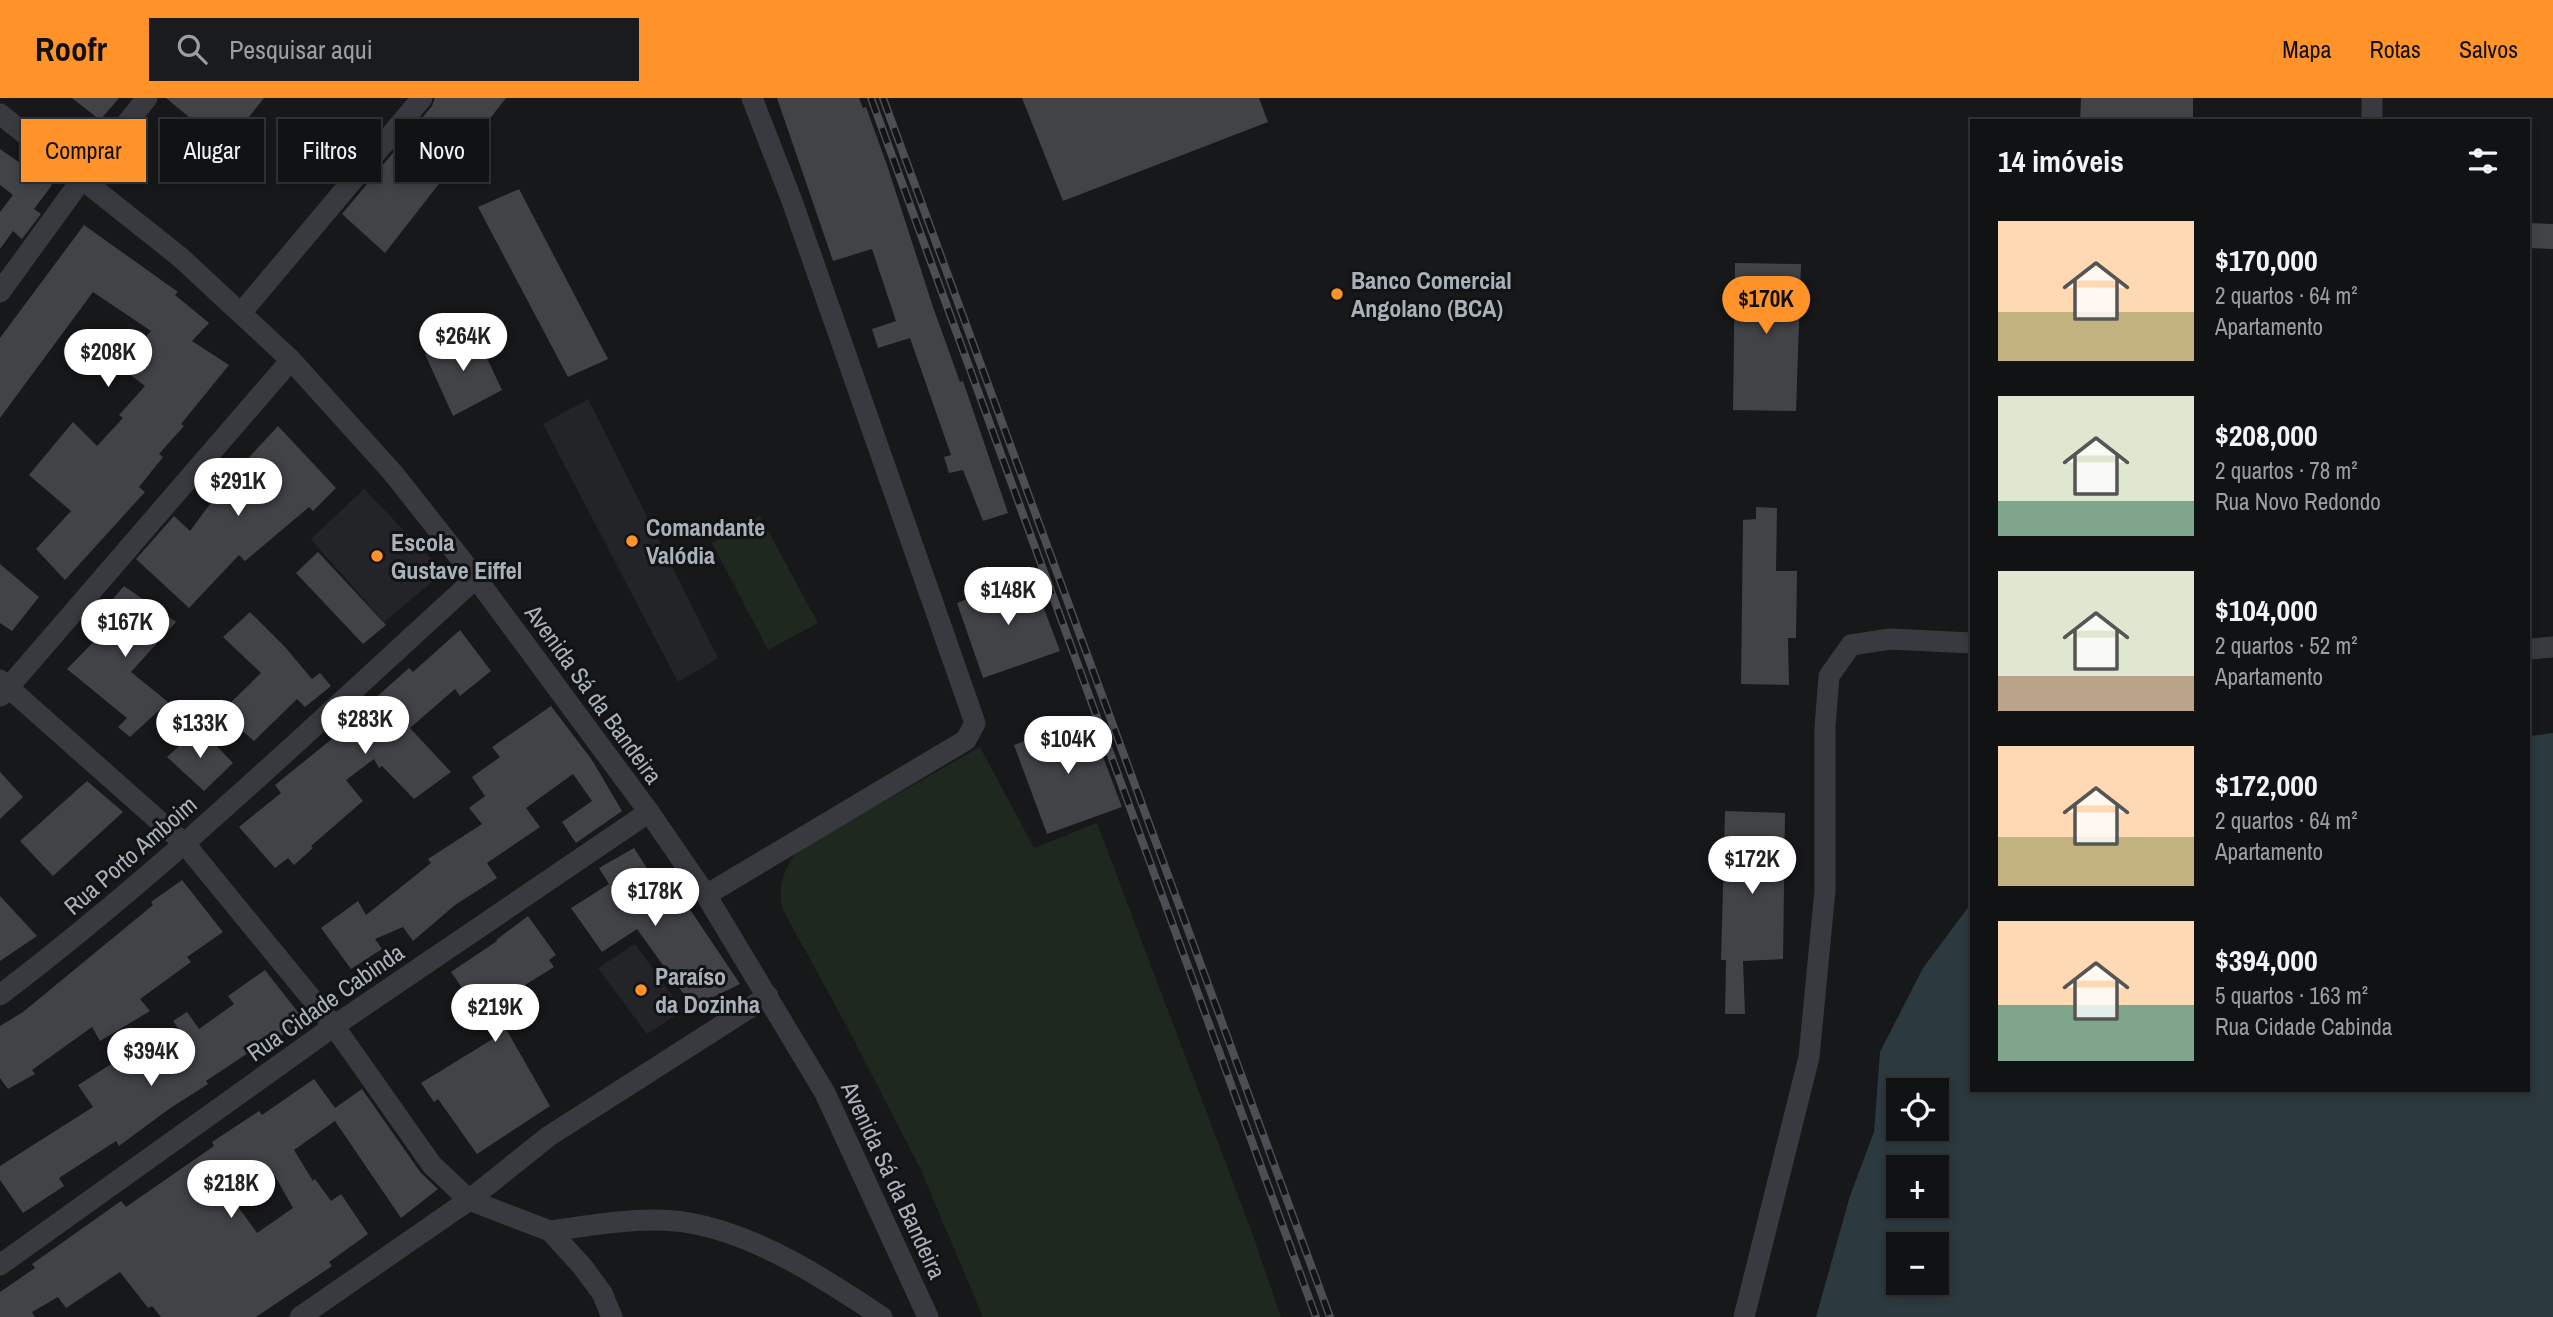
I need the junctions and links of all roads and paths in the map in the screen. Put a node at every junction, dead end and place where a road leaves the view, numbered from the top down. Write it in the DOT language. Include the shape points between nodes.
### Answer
graph roads {
  1 [pos="147,98"];
  2 [pos="422,98"];
  3 [pos="752,98"];
  4 [pos="2372,98"];
  5 [pos="0,114"];
  6 [pos="130,119"];
  7 [pos="2372,119"];
  8 [pos="21,131"];
  9 [pos="80,182"];
  10 [pos="86,182"];
  11 [pos="0,292"];
  12 [pos="241,313"];
  13 [pos="291,360"];
  14 [pos="476,578"];
  15 [pos="1970,643"];
  16 [pos="2553,647"];
  17 [pos="2530,649"];
  18 [pos="3,689"];
  19 [pos="649,811"];
  20 [pos="185,844"];
  21 [pos="706,895"];
  22 [pos="0,995"];
  23 [pos="768,996"];
  24 [pos="334,1026"];
  25 [pos="469,1200"];
  26 [pos="550,1231"];
  27 [pos="0,1265"];
  28 [pos="300,1317"];
  29 [pos="612,1317"];
  30 [pos="882,1317"];
  31 [pos="928,1317"];
  32 [pos="1744,1317"];
  1 -- 6 [label="street"];
  2 -- 12 [label="street"];
  3 -- 21 [label="street" via="975,723 966,740"];
  4 -- 7 [label="street"];
  5 -- 8 [label="street, Avenida Sá da Bandeira"];
  9 -- 11 [label="street"];
  10 -- 12 [label="street, Avenida Sá da Bandeira"];
  12 -- 13 [label="street, Avenida Sá da Bandeira"];
  13 -- 14 [label="street, Avenida Sá da Bandeira" via="393,473"];
  13 -- 18 [label="street"];
  14 -- 19 [label="street, Avenida Sá da Bandeira"];
  14 -- 20 [label="street, Rua Porto Amboim"];
  15 -- 32 [label="street" via="1890,639 1851,645 1829,676 1825,890 1809,1058"];
  16 -- 17 [label="street"];
  18 -- 20 [label="street"];
  19 -- 21 [label="street, Avenida Sá da Bandeira"];
  19 -- 24 [label="street, Rua Cidade Cabinda"];
  20 -- 22 [label="street, Rua Porto Amboim"];
  20 -- 24 [label="street"];
  21 -- 23 [label="street, Avenida Sá da Bandeira"];
  23 -- 25 [label="street" via="550,1136"];
  23 -- 31 [label="street, Avenida Sá da Bandeira" via="825,1093"];
  24 -- 25 [label="street" via="432,1165"];
  24 -- 27 [label="street, Rua Cidade Cabinda"];
  25 -- 26 [label="street"];
  25 -- 28 [label="street"];
  26 -- 29 [label="street" via="582,1266"];
  26 -- 30 [label="street" via="624,1221 711,1228 792,1262"];
}
